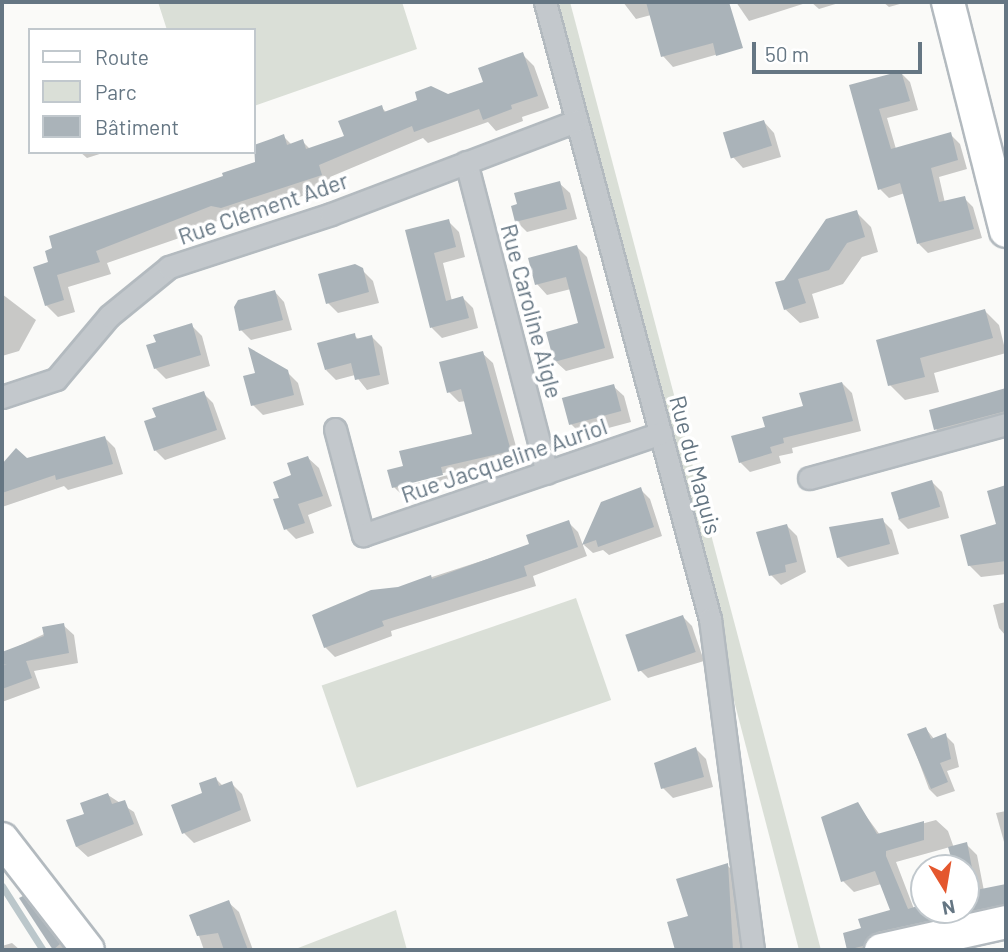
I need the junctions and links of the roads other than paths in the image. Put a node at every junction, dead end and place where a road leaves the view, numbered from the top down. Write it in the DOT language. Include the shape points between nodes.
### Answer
graph roads {
  1 [pos="545,2"];
  2 [pos="948,2"];
  3 [pos="576,121"];
  4 [pos="466,162"];
  5 [pos="1006,231"];
  6 [pos="2,397"];
  7 [pos="1006,424"];
  8 [pos="335,429"];
  9 [pos="661,433"];
  10 [pos="547,473"];
  11 [pos="809,478"];
  12 [pos="2,839"];
  13 [pos="1006,922"];
  14 [pos="88,950"];
  15 [pos="753,950"];
  16 [pos="881,950"];
  1 -- 3 [label="street, Rue du Maquis"];
  2 -- 5 [label="street"];
  3 -- 4 [label="street, Rue Clément Ader"];
  3 -- 9 [label="street, Rue du Maquis"];
  4 -- 6 [label="street, Rue Clément Ader" via="331,214 169,267 109,316 56,379"];
  4 -- 10 [label="street, Rue Caroline Aigle"];
  7 -- 11 [label="street"];
  8 -- 10 [label="street, Rue Jacqueline Auriol" via="363,535"];
  9 -- 10 [label="street, Rue Jacqueline Auriol"];
  9 -- 15 [label="street, Rue du Maquis" via="710,619"];
  12 -- 14 [label="street"];
  13 -- 16 [label="street"];
}
